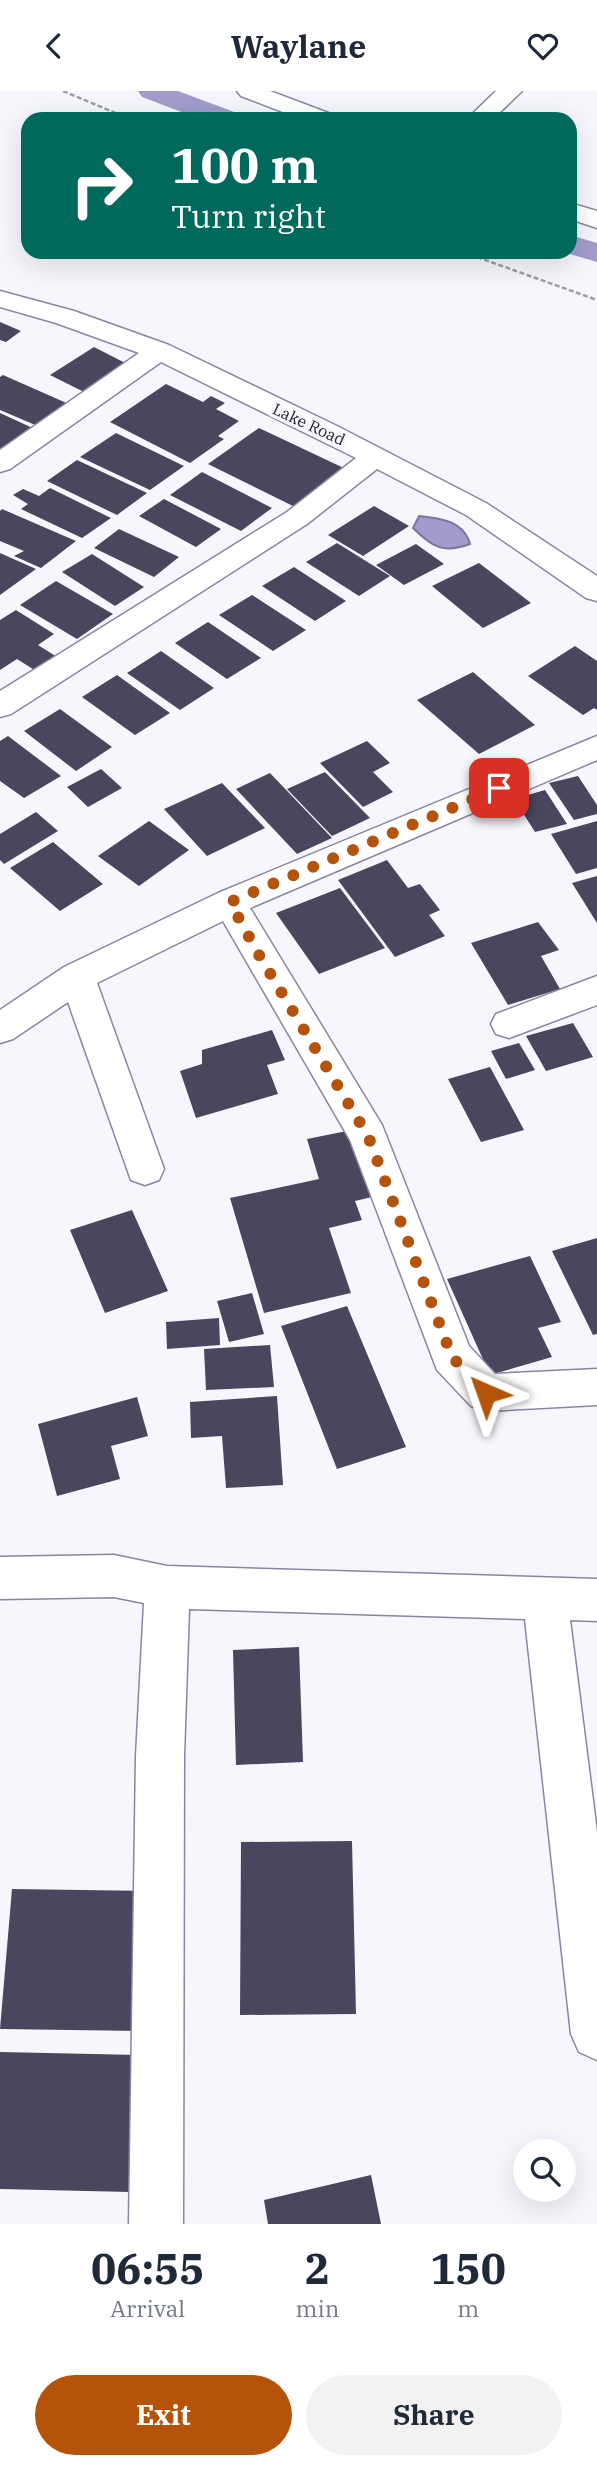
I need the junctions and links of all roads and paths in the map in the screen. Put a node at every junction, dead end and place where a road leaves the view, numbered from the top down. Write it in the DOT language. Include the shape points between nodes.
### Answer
graph roads {
  1 [pos="63,91"];
  2 [pos="249,91"];
  3 [pos="510,91"];
  4 [pos="113,112"];
  5 [pos="304,112"];
  6 [pos="487,112"];
  7 [pos="577,213"];
  8 [pos="597,220"];
  9 [pos="483,259"];
  10 [pos="0,299"];
  11 [pos="597,300"];
  12 [pos="159,351"];
  13 [pos="375,457"];
  14 [pos="0,463"];
  15 [pos="597,591"];
  16 [pos="0,706"];
  17 [pos="597,747"];
  18 [pos="230,902"];
  19 [pos="77,977"];
  20 [pos="597,990"];
  21 [pos="509,1024"];
  22 [pos="0,1029"];
  23 [pos="145,1169"];
  24 [pos="597,1387"];
  25 [pos="0,1578"];
  26 [pos="167,1587"];
  27 [pos="545,1598"];
  28 [pos="597,1600"];
  29 [pos="597,2034"];
  30 [pos="156,2224"];
  1 -- 4 [label="path"];
  2 -- 5 [label="street"];
  3 -- 6 [label="street"];
  7 -- 8 [label="street"];
  9 -- 11 [label="path"];
  10 -- 12 [label="street, Lake Road"];
  12 -- 13 [label="street, Lake Road"];
  12 -- 14 [label="street"];
  13 -- 15 [label="street, Lake Road" via="476,509"];
  13 -- 16 [label="street" via="297,518"];
  17 -- 18 [label="street"];
  18 -- 19 [label="street"];
  18 -- 24 [label="street" via="368,1136 452,1357 486,1393"];
  19 -- 22 [label="street"];
  19 -- 23 [label="street"];
  20 -- 21 [label="street"];
  25 -- 26 [label="street" via="114,1576"];
  26 -- 27 [label="street"];
  26 -- 30 [label="street" via="160,1756"];
  27 -- 28 [label="street"];
  27 -- 29 [label="street"];
}
